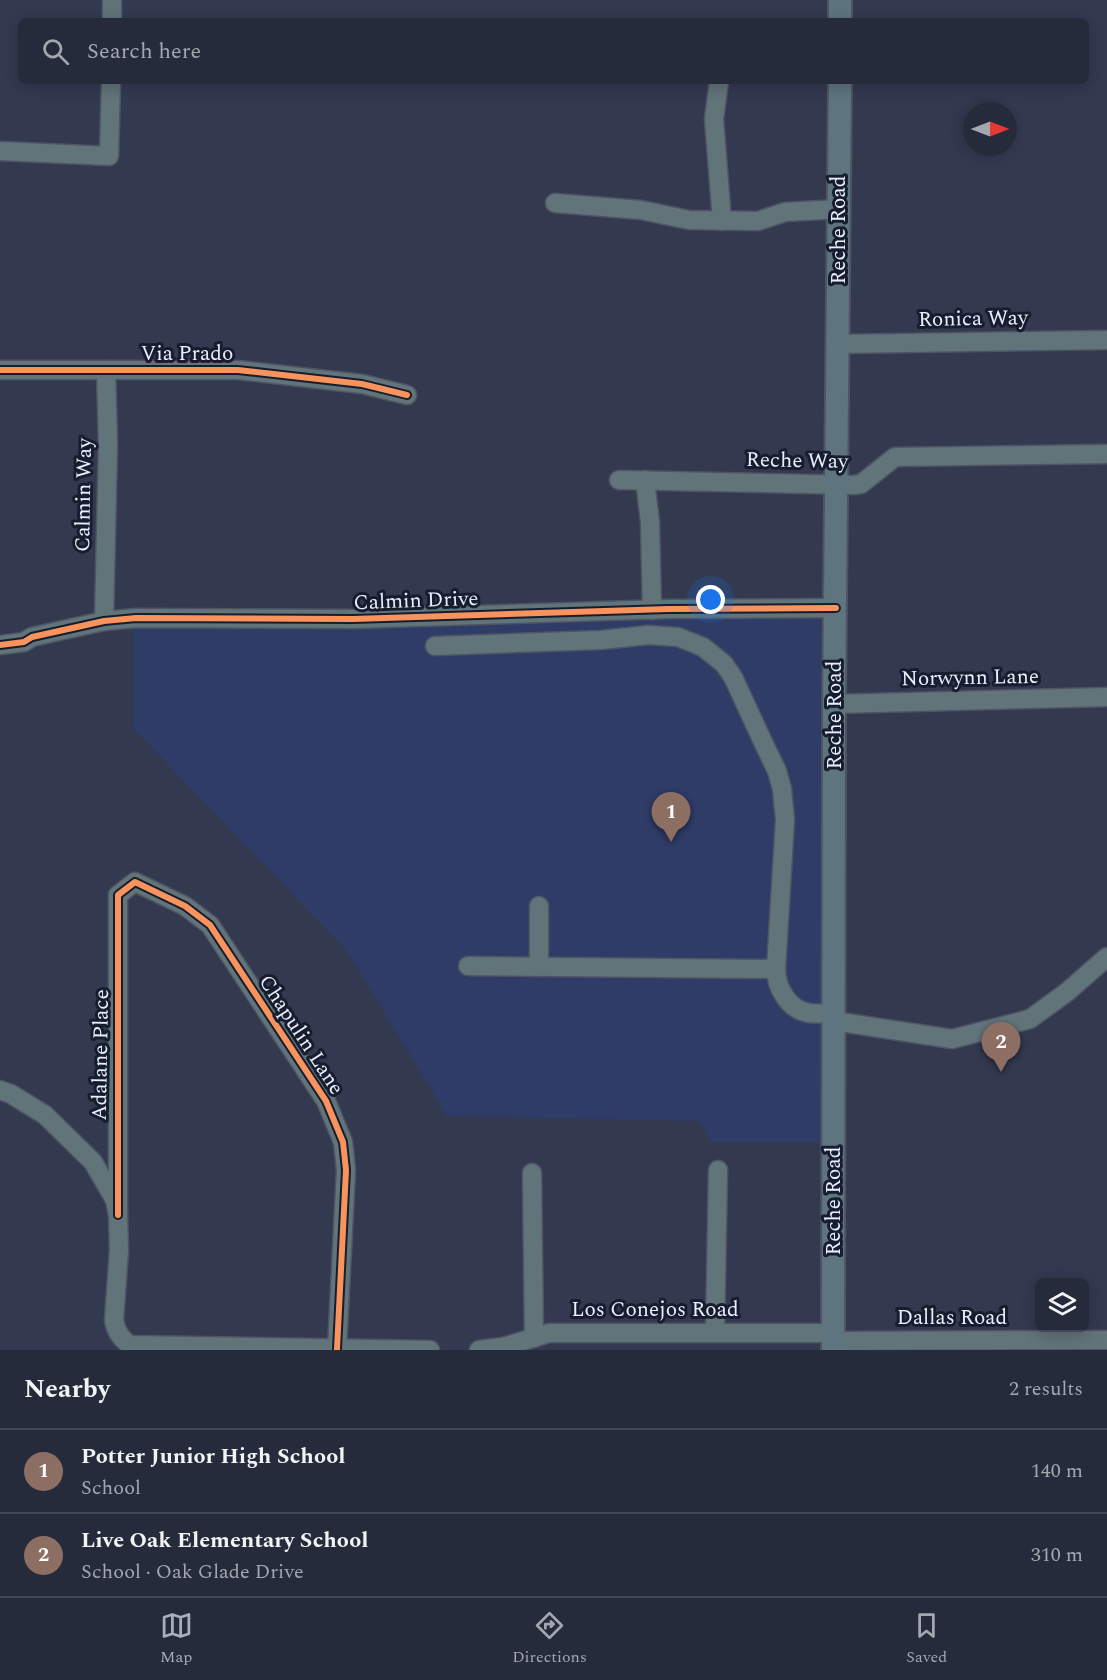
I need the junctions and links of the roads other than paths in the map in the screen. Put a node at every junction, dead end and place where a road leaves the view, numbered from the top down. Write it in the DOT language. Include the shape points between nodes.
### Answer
graph roads {
  1 [pos="112,0"];
  2 [pos="840,0"];
  3 [pos="112,18"];
  4 [pos="840,18"];
  5 [pos="111,84"];
  6 [pos="719,84"];
  7 [pos="840,84"];
  8 [pos="0,151"];
  9 [pos="555,203"];
  10 [pos="840,209"];
  11 [pos="722,221"];
  12 [pos="1107,340"];
  13 [pos="839,344"];
  14 [pos="0,370"];
  15 [pos="106,370"];
  16 [pos="407,396"];
  17 [pos="1107,454"];
  18 [pos="619,480"];
  19 [pos="645,480"];
  20 [pos="837,484"];
  21 [pos="836,608"];
  22 [pos="652,610"];
  23 [pos="104,621"];
  24 [pos="0,645"];
  25 [pos="435,646"];
  26 [pos="1107,697"];
  27 [pos="834,704"];
  28 [pos="117,895"];
  29 [pos="539,906"];
  30 [pos="1107,957"];
  31 [pos="468,966"];
  32 [pos="538,967"];
  33 [pos="776,969"];
  34 [pos="834,1017"];
  35 [pos="0,1090"];
  36 [pos="718,1170"];
  37 [pos="532,1173"];
  38 [pos="117,1215"];
  39 [pos="715,1332"];
  40 [pos="534,1338"];
  41 [pos="1107,1340"];
  42 [pos="834,1341"];
  43 [pos="337,1349"];
  44 [pos="430,1350"];
  45 [pos="479,1350"];
  1 -- 3 [label="street"];
  2 -- 4 [label="main road"];
  5 -- 8 [label="street" via="109,156"];
  6 -- 11 [label="street" via="714,119"];
  7 -- 10 [label="main road, Reche Road"];
  9 -- 11 [label="street"];
  10 -- 11 [label="street" via="784,212 758,221"];
  10 -- 13 [label="main road, Reche Road"];
  12 -- 13 [label="street, Ronica Way"];
  13 -- 20 [label="main road, Reche Road"];
  14 -- 15 [label="street, Via Prado"];
  15 -- 16 [label="street, Via Prado" via="238,370 362,384"];
  15 -- 23 [label="street, Calmin Way"];
  17 -- 20 [label="street, Reche Way" via="895,457 861,484"];
  18 -- 19 [label="street, Reche Way"];
  19 -- 20 [label="street, Reche Way"];
  19 -- 22 [label="street"];
  20 -- 21 [label="main road, Reche Road"];
  21 -- 22 [label="street, Calmin Drive"];
  21 -- 27 [label="main road, Reche Road"];
  22 -- 23 [label="street, Calmin Drive"];
  23 -- 24 [label="street, Calmin Drive"];
  25 -- 33 [label="street" via="590,641 648,634 678,637 703,647 723,664 777,771 782,789 785,820"];
  26 -- 27 [label="street, Norwynn Lane"];
  27 -- 34 [label="main road, Reche Road"];
  28 -- 38 [label="street, Adalane Place"];
  28 -- 43 [label="street, Chapulin Lane" via="135,882 185,906 210,925 326,1101 343,1142 346,1170"];
  29 -- 32 [label="street"];
  30 -- 34 [label="street" via="1030,1019 952,1039"];
  31 -- 32 [label="street"];
  32 -- 33 [label="street"];
  33 -- 34 [label="street" via="780,991 790,1003 807,1013"];
  34 -- 42 [label="main road, Reche Road"];
  35 -- 38 [label="street" via="45,1115 93,1162 115,1200"];
  36 -- 39 [label="street"];
  37 -- 40 [label="street"];
  38 -- 43 [label="street" via="114,1320 116,1330 130,1345"];
  39 -- 40 [label="street, Los Conejos Road" via="549,1333"];
  39 -- 42 [label="street, Los Conejos Road"];
  40 -- 45 [label="street, Los Conejos Road"];
  41 -- 42 [label="street, Dallas Road"];
  43 -- 44 [label="street"];
}
